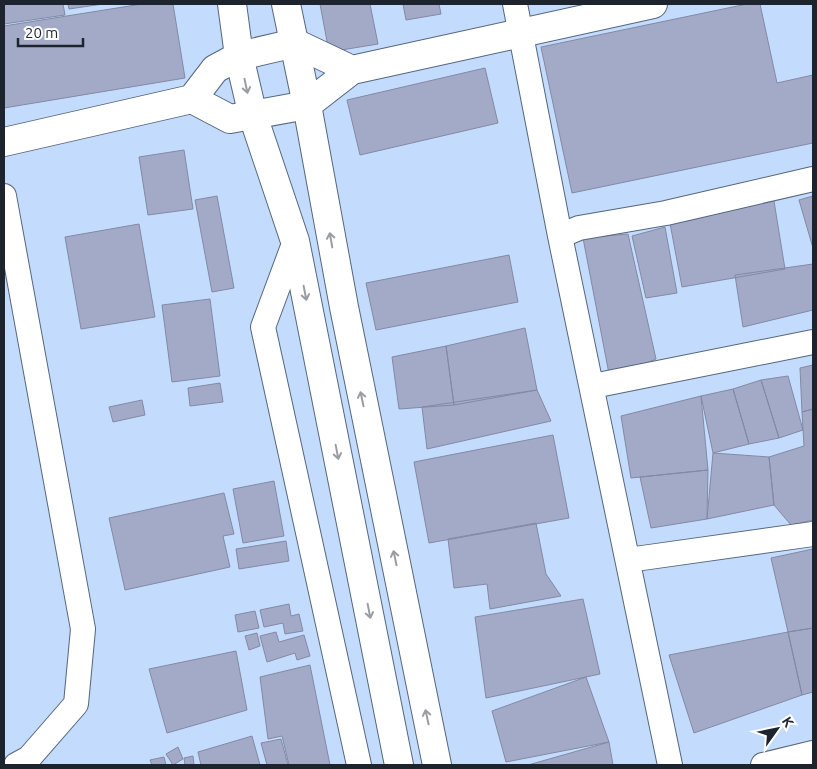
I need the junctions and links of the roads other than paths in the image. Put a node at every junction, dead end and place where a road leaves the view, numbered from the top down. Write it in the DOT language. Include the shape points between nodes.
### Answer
graph roads {
  1 [pos="232,4"];
  2 [pos="286,4"];
  3 [pos="515,4"];
  4 [pos="653,4"];
  5 [pos="520,33"];
  6 [pos="295,44"];
  7 [pos="239,56"];
  8 [pos="352,70"];
  9 [pos="192,99"];
  10 [pos="307,105"];
  11 [pos="252,116"];
  12 [pos="4,142"];
  13 [pos="813,180"];
  14 [pos="4,196"];
  15 [pos="560,236"];
  16 [pos="295,241"];
  17 [pos="813,342"];
  18 [pos="592,386"];
  19 [pos="813,534"];
  20 [pos="628,560"];
  21 [pos="813,753"];
  22 [pos="16,765"];
  23 [pos="359,765"];
  24 [pos="399,765"];
  25 [pos="437,765"];
  26 [pos="670,765"];
  27 [pos="763,765"];
  1 -- 7 [label="main road"];
  2 -- 6 [label="main road"];
  3 -- 5 [label="street"];
  4 -- 5 [label="main road"];
  5 -- 8 [label="main road"];
  5 -- 15 [label="street"];
  6 -- 7 [label="main road"];
  6 -- 8 [label="main road"];
  6 -- 10 [label="main road"];
  7 -- 9 [label="main road" via="214,69"];
  7 -- 11 [label="main road, one-way"];
  8 -- 10 [label="main road"];
  9 -- 11 [label="main road" via="230,119"];
  9 -- 12 [label="main road"];
  10 -- 11 [label="main road"];
  25 -- 10 [label="main road, one-way" via="344,307"];
  11 -- 16 [label="main road"];
  13 -- 15 [label="street" via="579,228"];
  14 -- 22 [label="street" via="84,629 76,704 29,758"];
  15 -- 18 [label="street"];
  16 -- 23 [label="street" via="263,327"];
  16 -- 24 [label="main road, one-way"];
  17 -- 18 [label="street"];
  18 -- 20 [label="street"];
  19 -- 20 [label="street"];
  20 -- 26 [label="street"];
  21 -- 27 [label="street"];
}
